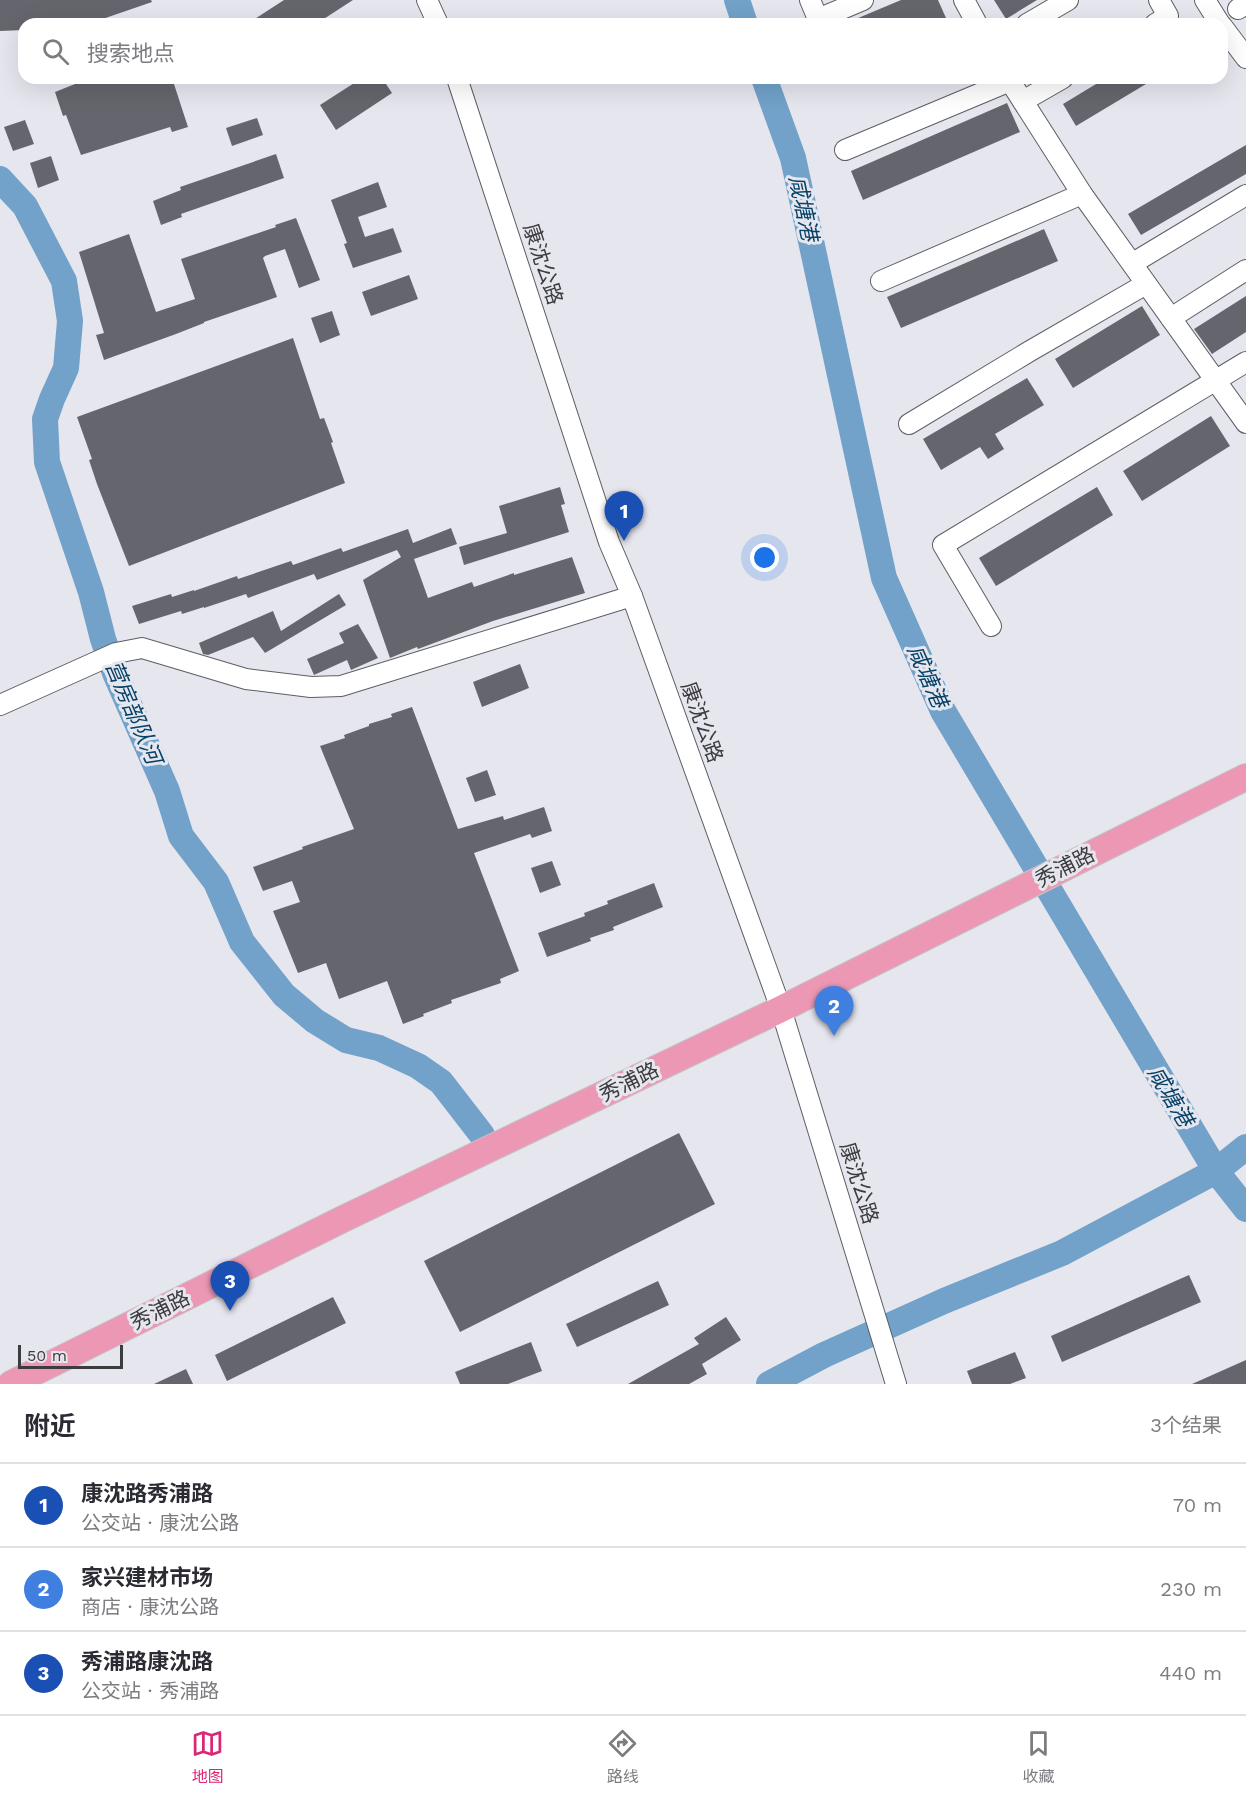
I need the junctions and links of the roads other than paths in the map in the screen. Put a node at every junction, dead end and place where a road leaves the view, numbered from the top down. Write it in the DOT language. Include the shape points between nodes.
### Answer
graph roads {
  1 [pos="427,0"];
  2 [pos="810,0"];
  3 [pos="863,0"];
  4 [pos="964,0"];
  5 [pos="1068,0"];
  6 [pos="1159,0"];
  7 [pos="1205,0"];
  8 [pos="435,18"];
  9 [pos="818,18"];
  10 [pos="820,18"];
  11 [pos="974,18"];
  12 [pos="1037,18"];
  13 [pos="1165,18"];
  14 [pos="1217,18"];
  15 [pos="1228,34"];
  16 [pos="1246,58"];
  17 [pos="459,84"];
  18 [pos="1000,84"];
  19 [pos="1012,84"];
  20 [pos="1053,84"];
  21 [pos="1023,101"];
  22 [pos="845,150"];
  23 [pos="1082,194"];
  24 [pos="1246,195"];
  25 [pos="1133,263"];
  26 [pos="1246,270"];
  27 [pos="881,281"];
  28 [pos="1146,284"];
  29 [pos="1171,318"];
  30 [pos="1246,362"];
  31 [pos="1215,381"];
  32 [pos="1246,423"];
  33 [pos="909,424"];
  34 [pos="632,596"];
  35 [pos="991,626"];
  36 [pos="0,705"];
  37 [pos="1246,777"];
  38 [pos="781,1009"];
  39 [pos="11,1384"];
  40 [pos="896,1384"];
  1 -- 8 [label="street"];
  2 -- 9 [label="street"];
  3 -- 10 [label="street"];
  4 -- 11 [label="street"];
  5 -- 12 [label="street"];
  6 -- 13 [label="street" via="1168,16"];
  7 -- 14 [label="street"];
  15 -- 16 [label="street"];
  17 -- 34 [label="street, 康沈公路" via="609,542"];
  18 -- 22 [label="street"];
  19 -- 21 [label="street"];
  20 -- 21 [label="street"];
  21 -- 23 [label="street"];
  23 -- 25 [label="street"];
  23 -- 27 [label="street"];
  24 -- 25 [label="street"];
  25 -- 28 [label="street"];
  26 -- 29 [label="street"];
  28 -- 29 [label="street"];
  28 -- 33 [label="street"];
  29 -- 31 [label="street"];
  30 -- 31 [label="street"];
  31 -- 32 [label="street"];
  31 -- 35 [label="street" via="943,545"];
  34 -- 36 [label="street" via="341,686 310,687 246,679 142,648 109,656"];
  34 -- 38 [label="street, 康沈公路"];
  37 -- 38 [label="main road, 秀浦路"];
  38 -- 39 [label="main road, 秀浦路" via="353,1214"];
  38 -- 40 [label="street, 康沈公路"];
}
